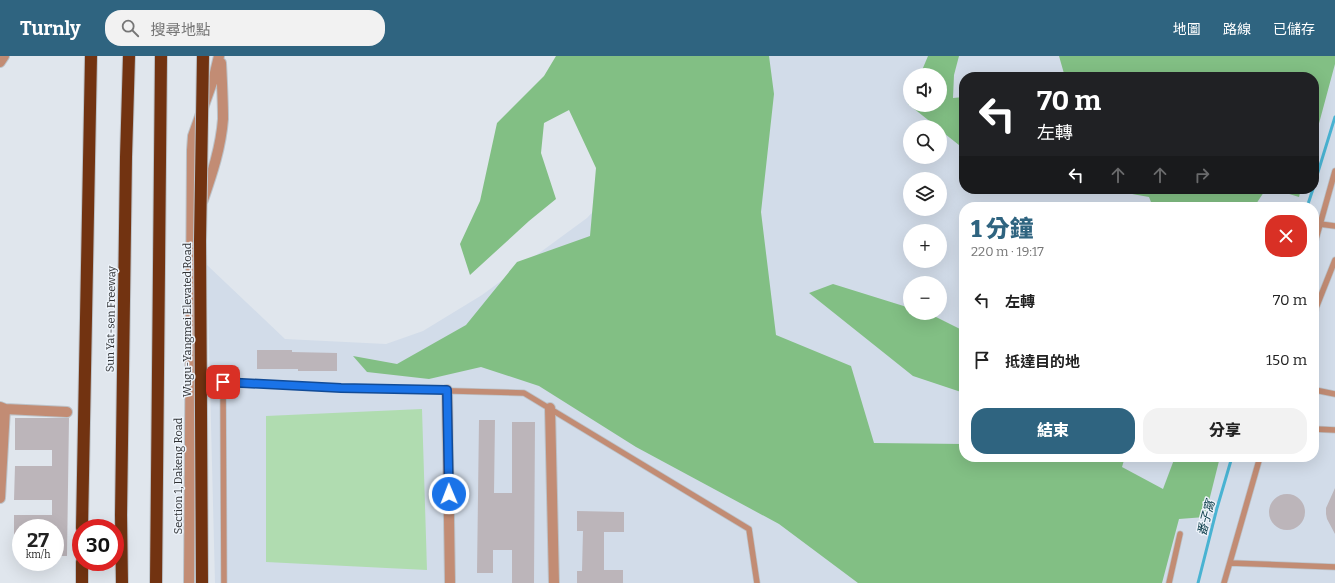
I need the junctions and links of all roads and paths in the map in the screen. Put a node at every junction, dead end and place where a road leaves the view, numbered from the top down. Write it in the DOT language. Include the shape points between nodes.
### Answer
graph roads {
  1 [pos="4,56"];
  2 [pos="91,56"];
  3 [pos="129,56"];
  4 [pos="161,56"];
  5 [pos="203,56"];
  6 [pos="220,56"];
  7 [pos="0,62"];
  8 [pos="1335,171"];
  9 [pos="1320,224"];
  10 [pos="1335,226"];
  11 [pos="1319,228"];
  12 [pos="191,249"];
  13 [pos="1335,260"];
  14 [pos="1319,300"];
  15 [pos="447,390"];
  16 [pos="1319,391"];
  17 [pos="1335,394"];
  18 [pos="2,408"];
  19 [pos="550,408"];
  20 [pos="67,412"];
  21 [pos="1319,429"];
  22 [pos="1335,430"];
  23 [pos="1259,462"];
  24 [pos="0,498"];
  25 [pos="82,519"];
  26 [pos="1180,534"];
  27 [pos="1230,563"];
  28 [pos="1335,567"];
  29 [pos="82,571"];
  30 [pos="82,583"];
  31 [pos="122,583"];
  32 [pos="156,583"];
  33 [pos="189,583"];
  34 [pos="202,583"];
  35 [pos="224,583"];
  36 [pos="450,583"];
  37 [pos="554,583"];
  38 [pos="757,583"];
  39 [pos="1169,583"];
  40 [pos="1224,583"];
  1 -- 7 [label="street"];
  2 -- 25 [label="highway"];
  3 -- 31 [label="highway, Sun Yat-sen Freeway"];
  4 -- 32 [label="highway"];
  5 -- 34 [label="highway, Wugu-Yangmei Elevated Road, bridge" via="200,241"];
  6 -- 12 [label="street, Section 1, Dakeng Road" via="223,120"];
  6 -- 12 [label="street, Section 1, Dakeng Road" via="193,136"];
  8 -- 9 [label="lane"];
  9 -- 10 [label="lane"];
  9 -- 11 [label="lane"];
  12 -- 33 [label="street, Section 1, Dakeng Road"];
  13 -- 14 [label="lane"];
  15 -- 19 [label="lane" via="524,393"];
  15 -- 35 [label="lane" via="223,382"];
  15 -- 36 [label="street"];
  16 -- 17 [label="lane"];
  18 -- 20 [label="street"];
  18 -- 24 [label="street"];
  19 -- 37 [label="street"];
  19 -- 38 [label="lane" via="749,529"];
  21 -- 22 [label="lane"];
  23 -- 27 [label="lane"];
  26 -- 39 [label="lane"];
  27 -- 28 [label="lane"];
  27 -- 40 [label="lane"];
  29 -- 30 [label="highway"];
}
